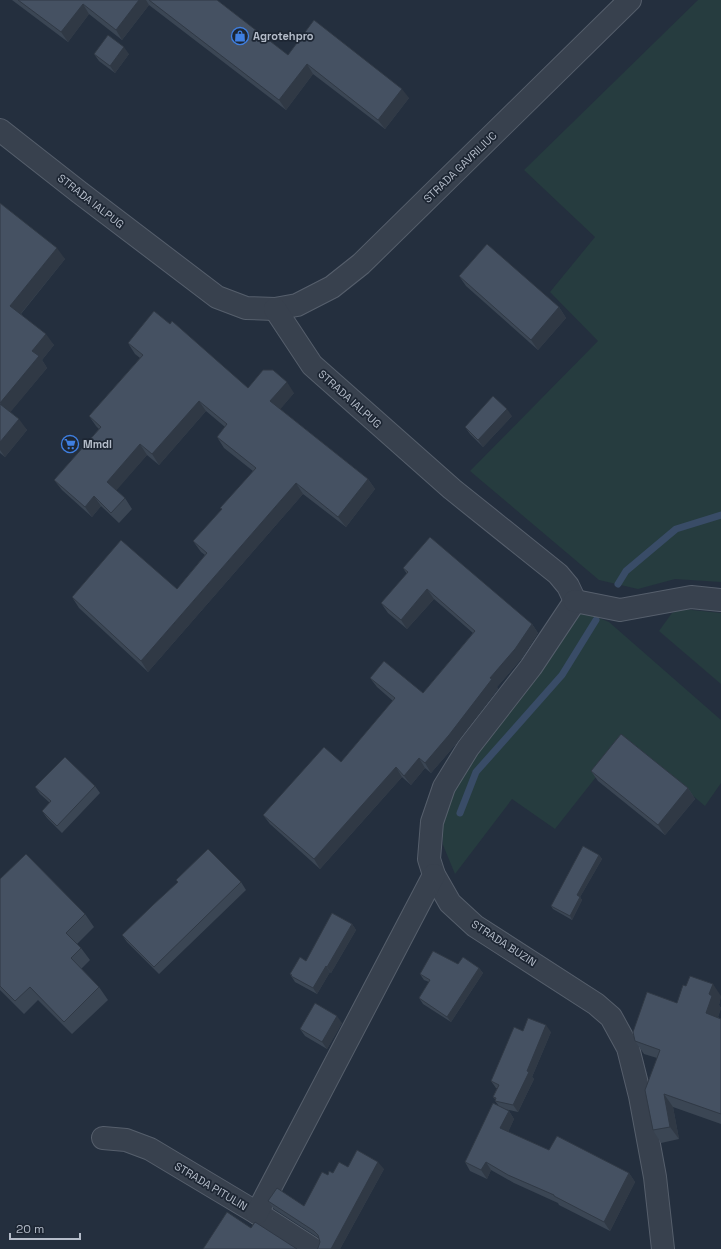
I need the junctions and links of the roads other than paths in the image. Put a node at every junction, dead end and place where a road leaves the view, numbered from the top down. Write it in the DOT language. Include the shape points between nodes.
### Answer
graph roads {
  1 [pos="630,0"];
  2 [pos="0,130"];
  3 [pos="275,309"];
  4 [pos="721,600"];
  5 [pos="575,601"];
  6 [pos="434,875"];
  7 [pos="103,1138"];
  8 [pos="257,1213"];
  9 [pos="313,1249"];
  10 [pos="663,1249"];
  1 -- 3 [label="street, STRADA GAVRILIUC" via="361,264 332,287 297,305"];
  2 -- 3 [label="street, STRADA IALPUG" via="217,297 246,308"];
  3 -- 5 [label="street, STRADA IALPUG" via="312,365 452,489 558,574 568,586"];
  4 -- 5 [label="street" via="691,597 620,610"];
  5 -- 6 [label="street, STRADA BUZIN" via="531,668 468,748 444,787 432,822 429,859"];
  6 -- 8 [label="street"];
  6 -- 10 [label="street, STRADA BUZIN" via="450,903 475,926 583,995 611,1018 628,1048 640,1096 655,1177"];
  7 -- 8 [label="street, STRADA PITULIN" via="126,1140 150,1149"];
  8 -- 9 [label="street, STRADA PITULIN"];
}
